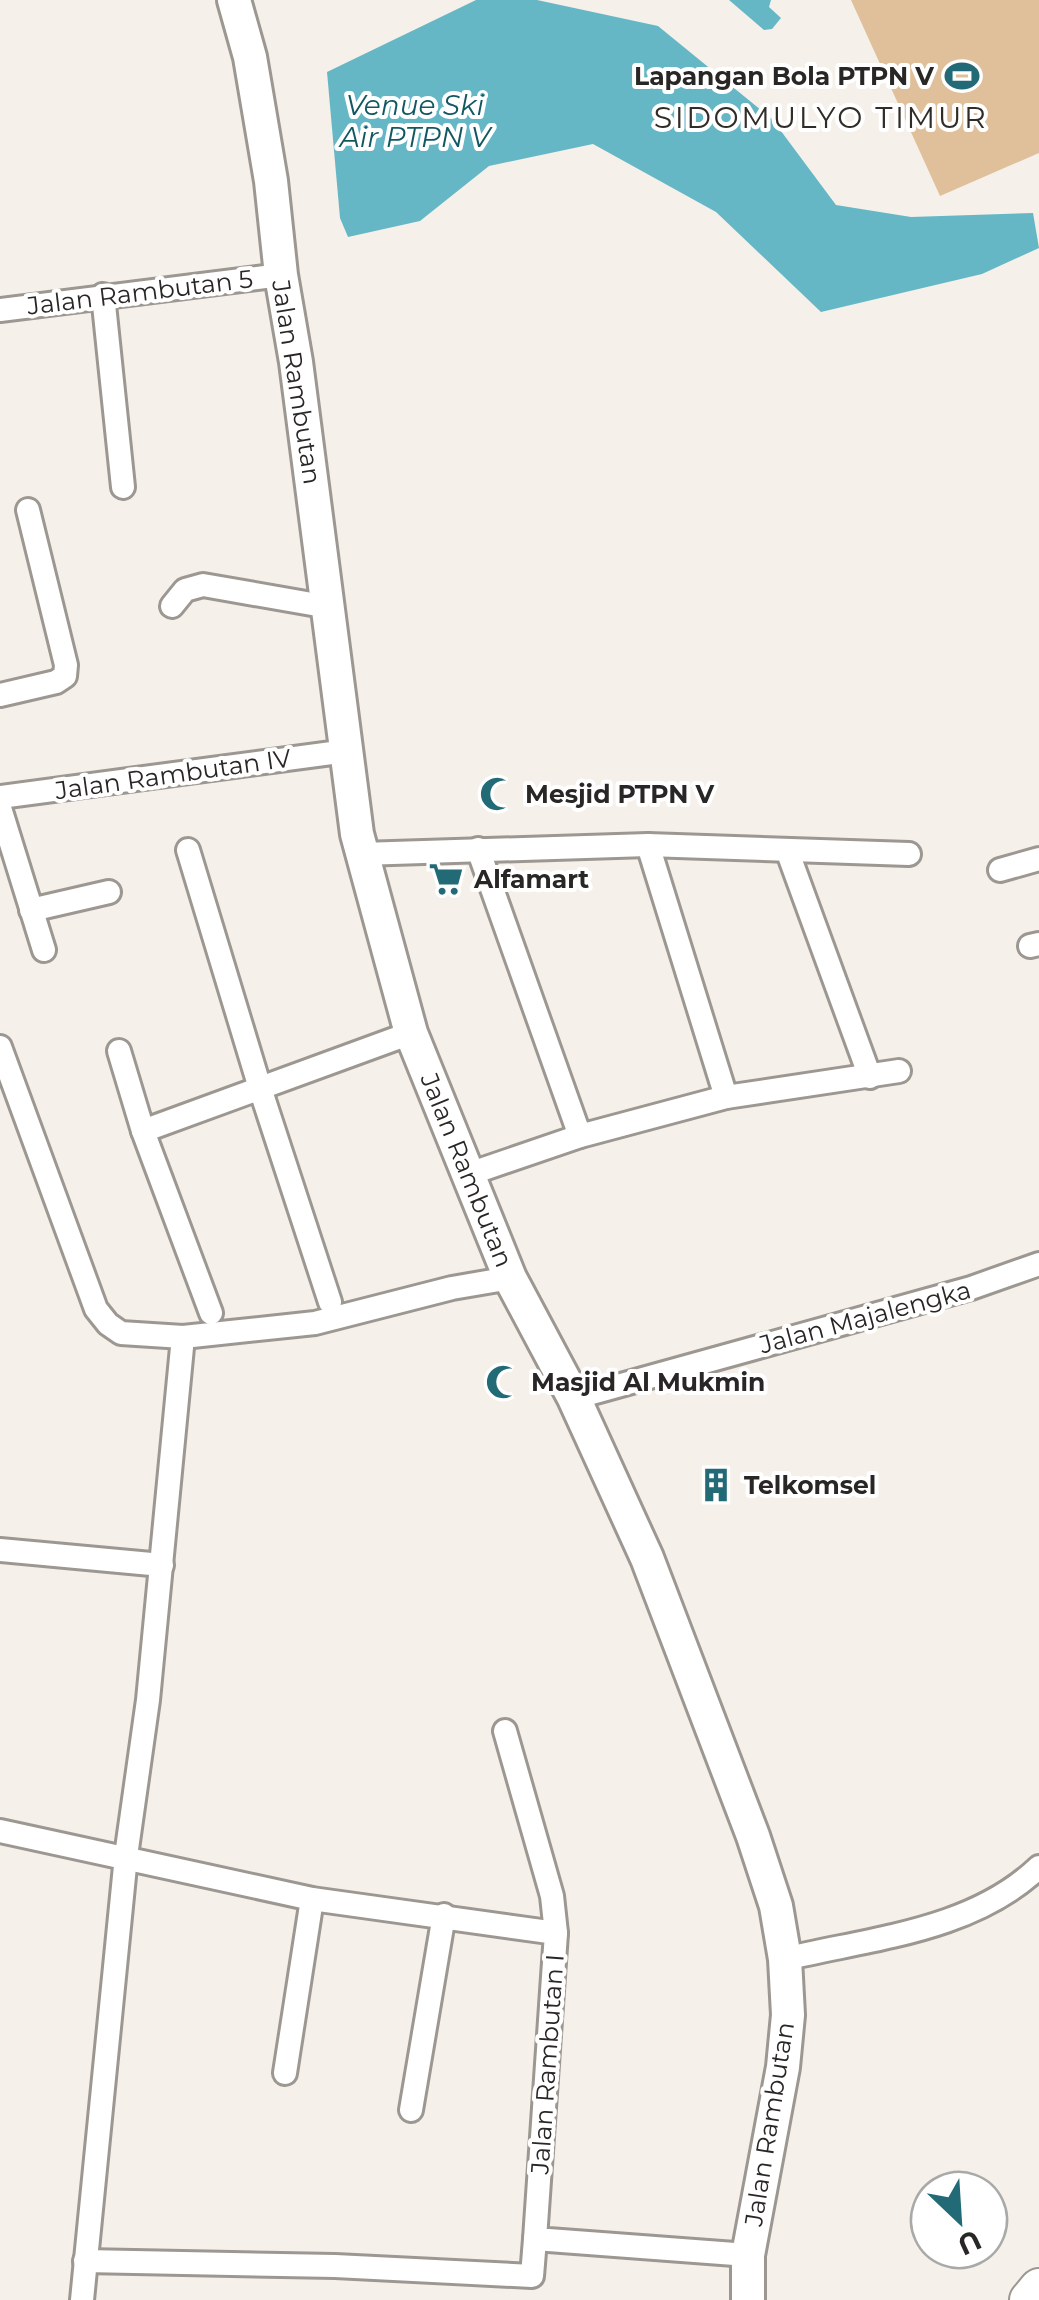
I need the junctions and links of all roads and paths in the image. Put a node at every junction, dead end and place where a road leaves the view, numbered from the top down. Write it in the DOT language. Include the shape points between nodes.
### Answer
graph roads {
  1 [pos="234,0"];
  2 [pos="280,275"];
  3 [pos="103,295"];
  4 [pos="0,310"];
  5 [pos="123,487"];
  6 [pos="28,510"];
  7 [pos="172,606"];
  8 [pos="329,607"];
  9 [pos="0,695"];
  10 [pos="347,750"];
  11 [pos="0,797"];
  12 [pos="0,808"];
  13 [pos="648,845"];
  14 [pos="478,849"];
  15 [pos="188,850"];
  16 [pos="787,850"];
  17 [pos="361,854"];
  18 [pos="909,854"];
  19 [pos="1039,859"];
  20 [pos="1000,870"];
  21 [pos="109,892"];
  22 [pos="30,910"];
  23 [pos="44,950"];
  24 [pos="411,1033"];
  25 [pos="0,1047"];
  26 [pos="119,1050"];
  27 [pos="898,1071"];
  28 [pos="870,1076"];
  29 [pos="260,1088"];
  30 [pos="726,1097"];
  31 [pos="142,1131"];
  32 [pos="580,1136"];
  33 [pos="470,1174"];
  34 [pos="1039,1264"];
  35 [pos="510,1278"];
  36 [pos="330,1302"];
  37 [pos="210,1312"];
  38 [pos="183,1337"];
  39 [pos="574,1398"];
  40 [pos="0,1550"];
  41 [pos="162,1565"];
  42 [pos="504,1731"];
  43 [pos="0,1831"];
  44 [pos="126,1856"];
  45 [pos="1039,1867"];
  46 [pos="312,1899"];
  47 [pos="444,1915"];
  48 [pos="556,1933"];
  49 [pos="785,1958"];
  50 [pos="285,2073"];
  51 [pos="411,2110"];
  52 [pos="535,2239"];
  53 [pos="748,2255"];
  54 [pos="85,2262"];
  55 [pos="1039,2288"];
  56 [pos="82,2300"];
  57 [pos="748,2300"];
  58 [pos="1029,2300"];
  1 -- 2 [label="main road, Jalan Rambutan" via="271,180"];
  2 -- 3 [label="street, Jalan Rambutan 5"];
  2 -- 8 [label="main road, Jalan Rambutan"];
  3 -- 4 [label="street, Jalan Rambutan 5"];
  3 -- 5 [label="street"];
  6 -- 9 [label="street" via="65,676"];
  7 -- 8 [label="street" via="185,590 202,585"];
  8 -- 10 [label="main road, Jalan Rambutan"];
  10 -- 11 [label="street, Jalan Rambutan IV"];
  10 -- 17 [label="main road, Jalan Rambutan"];
  12 -- 22 [label="street"];
  13 -- 14 [label="street"];
  13 -- 16 [label="street"];
  13 -- 30 [label="street"];
  14 -- 17 [label="street"];
  14 -- 32 [label="street"];
  15 -- 29 [label="street"];
  16 -- 18 [label="street"];
  16 -- 28 [label="street"];
  17 -- 24 [label="main road, Jalan Rambutan"];
  19 -- 20 [label="street"];
  21 -- 22 [label="street"];
  22 -- 23 [label="street"];
  24 -- 29 [label="street"];
  24 -- 33 [label="main road, Jalan Rambutan"];
  25 -- 38 [label="street" via="102,1318 128,1335"];
  26 -- 31 [label="street"];
  27 -- 28 [label="street"];
  28 -- 30 [label="street"];
  29 -- 31 [label="street"];
  29 -- 36 [label="street"];
  30 -- 32 [label="street"];
  31 -- 37 [label="street"];
  32 -- 33 [label="street"];
  33 -- 35 [label="main road, Jalan Rambutan"];
  34 -- 39 [label="street, Jalan Majalengka"];
  35 -- 38 [label="street" via="316,1323"];
  35 -- 39 [label="main road, Jalan Rambutan"];
  38 -- 41 [label="street"];
  39 -- 49 [label="main road, Jalan Rambutan" via="647,1558 753,1836"];
  40 -- 41 [label="street"];
  41 -- 44 [label="street"];
  42 -- 48 [label="street" via="552,1896"];
  43 -- 44 [label="street, Jalan Rambutan I"];
  44 -- 46 [label="street, Jalan Rambutan I"];
  44 -- 54 [label="street"];
  45 -- 49 [label="street" via="986,1907 952,1921"];
  46 -- 47 [label="street, Jalan Rambutan I"];
  46 -- 50 [label="street"];
  47 -- 48 [label="street, Jalan Rambutan I"];
  47 -- 51 [label="street"];
  48 -- 52 [label="street, Jalan Rambutan I"];
  49 -- 53 [label="main road, Jalan Rambutan" via="783,2067"];
  52 -- 53 [label="street"];
  52 -- 54 [label="street, Jalan Rambutan I" via="532,2276"];
  53 -- 57 [label="main road, Jalan Rambutan"];
  54 -- 56 [label="street"];
  55 -- 58 [label="main road"];
}
